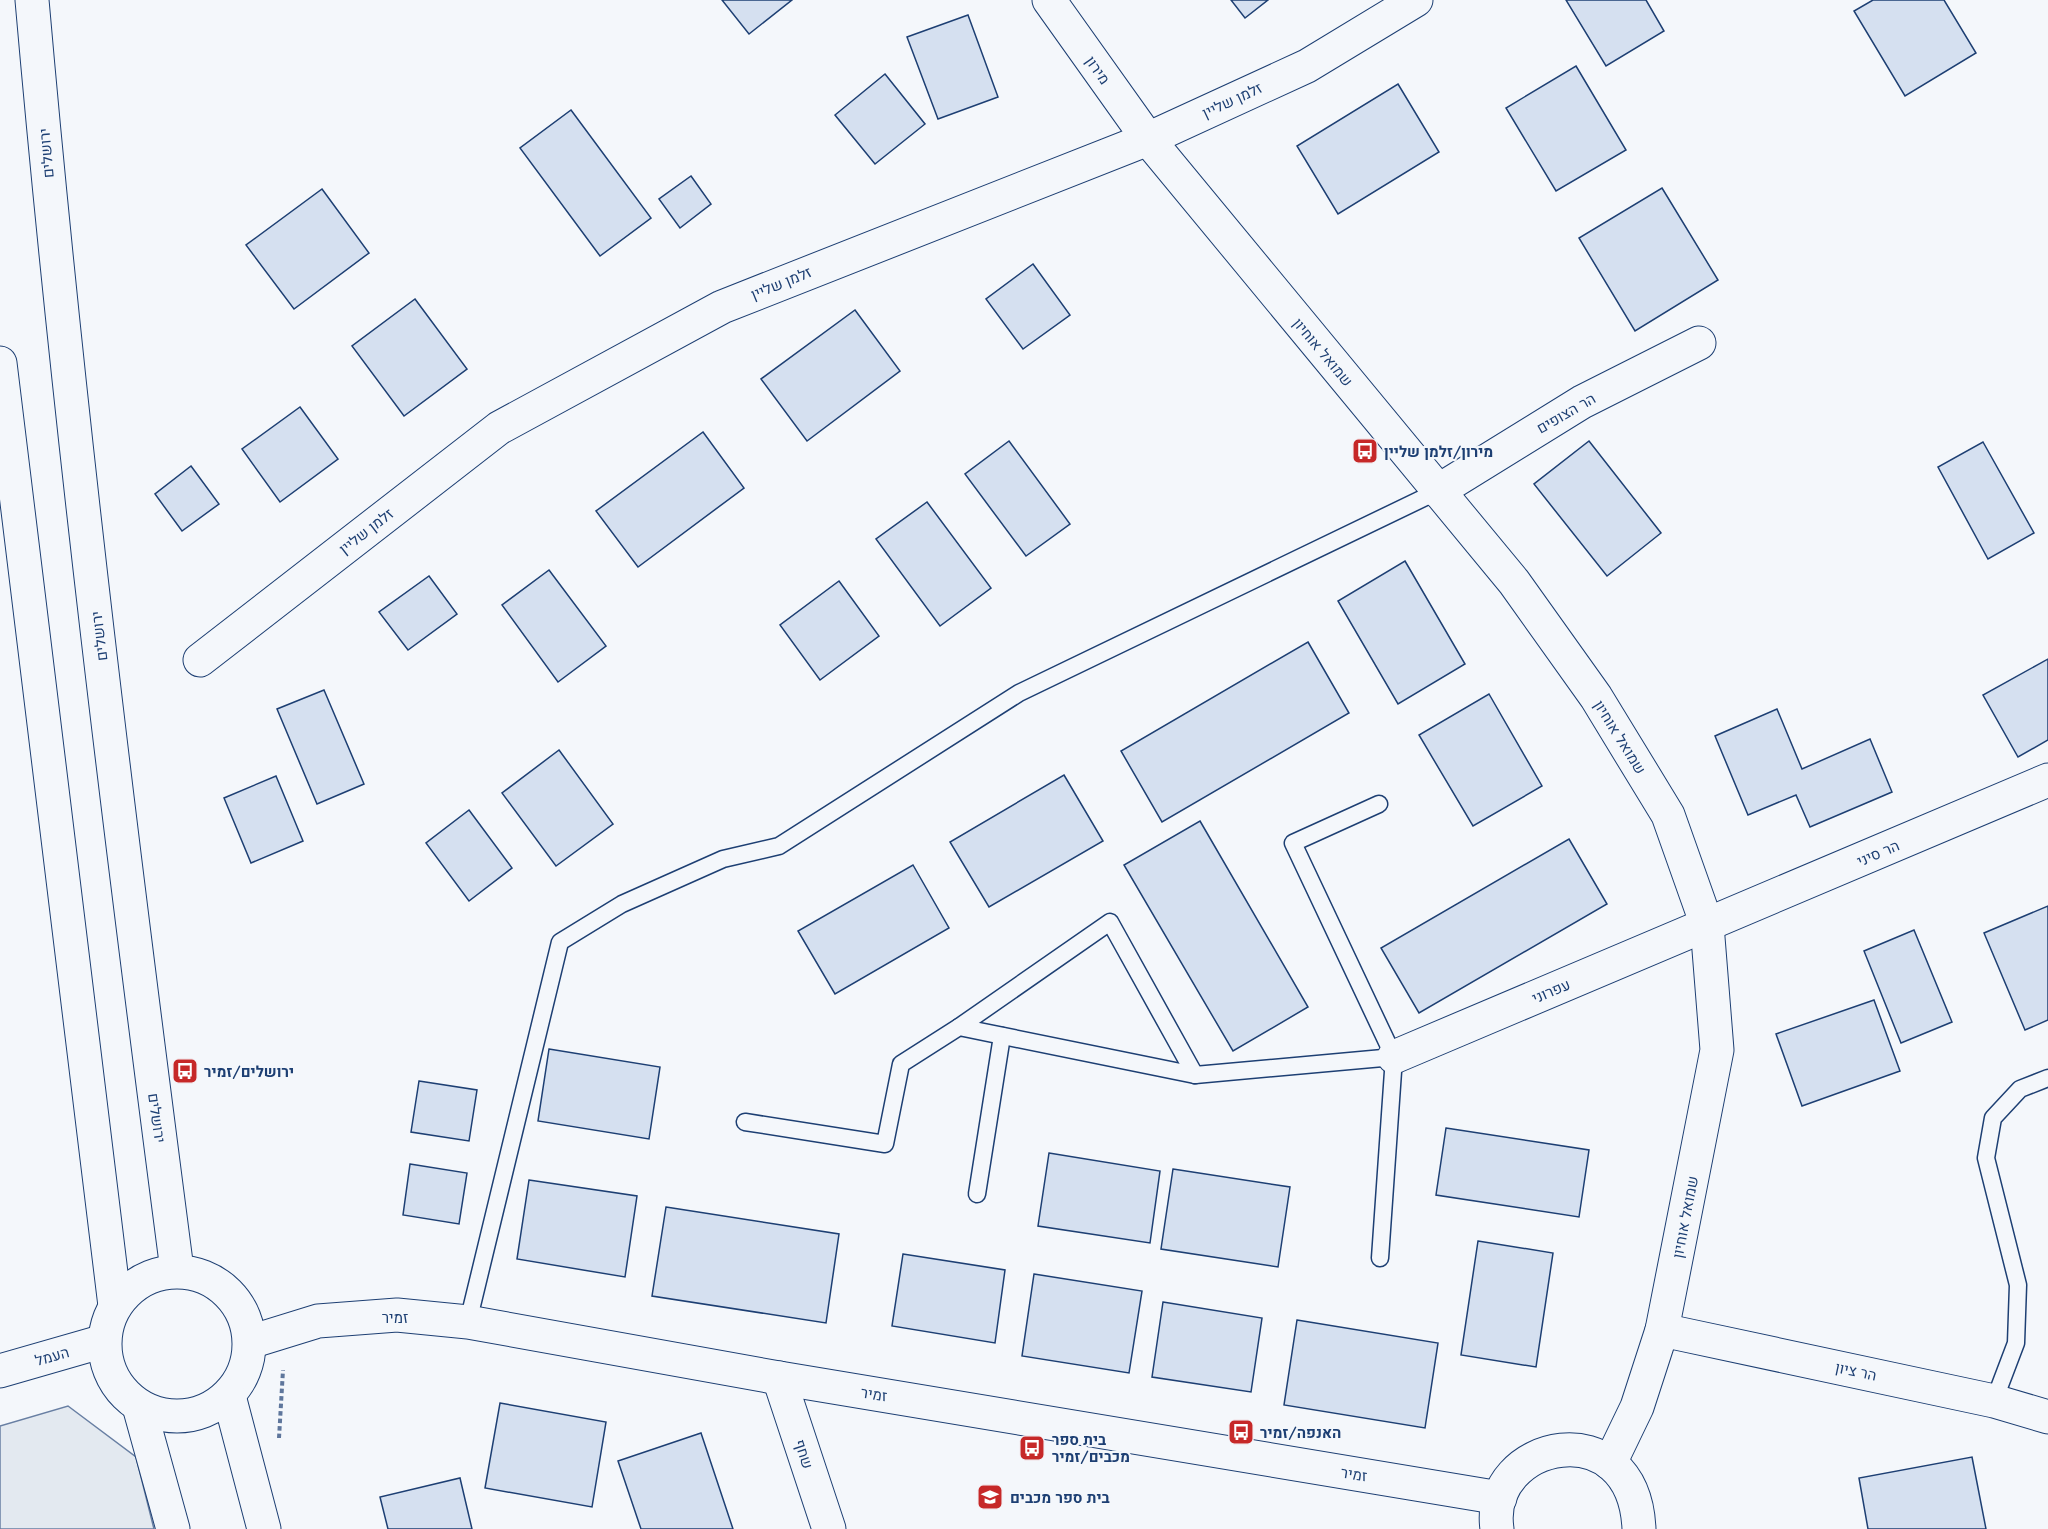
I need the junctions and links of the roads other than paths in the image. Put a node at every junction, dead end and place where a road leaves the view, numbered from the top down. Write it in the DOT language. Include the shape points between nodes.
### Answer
graph roads {
  1 [pos="32,0"];
  2 [pos="1049,0"];
  3 [pos="1416,0"];
  4 [pos="1148,139"];
  5 [pos="1699,343"];
  6 [pos="0,363"];
  7 [pos="1438,491"];
  8 [pos="200,660"];
  9 [pos="2048,780"];
  10 [pos="1379,804"];
  11 [pos="1707,926"];
  12 [pos="959,1027"];
  13 [pos="1002,1036"];
  14 [pos="1394,1058"];
  15 [pos="1195,1075"];
  16 [pos="2048,1078"];
  17 [pos="745,1122"];
  18 [pos="977,1194"];
  19 [pos="1380,1258"];
  20 [pos="177,1270"];
  21 [pos="115,1306"];
  22 [pos="468,1322"];
  23 [pos="1662,1330"];
  24 [pos="104,1341"];
  25 [pos="250,1342"];
  26 [pos="0,1371"];
  27 [pos="779,1378"];
  28 [pos="229,1396"];
  29 [pos="1994,1401"];
  30 [pos="139,1406"];
  31 [pos="2048,1417"];
  32 [pos="1610,1462"];
  33 [pos="1499,1514"];
  34 [pos="173,1529"];
  35 [pos="264,1529"];
  36 [pos="830,1529"];
  37 [pos="1639,1529"];
  1 -- 20 [label="street, ירושלים" via="87,536"];
  2 -- 4 [label="street, מירון"];
  3 -- 4 [label="street, זלמן שליין" via="1307,66"];
  4 -- 7 [label="street, שמואל אוחיון"];
  4 -- 8 [label="street, זלמן שליין" via="722,307 499,428"];
  5 -- 7 [label="street, הר הצופים" via="1582,402"];
  6 -- 21 [label="street"];
  7 -- 11 [label="street, שמואל אוחיון" via="1514,582 1602,706 1668,815"];
  7 -- 22 [label="lane" via="1019,693 779,846 723,859 622,904 560,942"];
  9 -- 11 [label="street, הר סיני"];
  10 -- 14 [label="lane" via="1293,843"];
  11 -- 14 [label="street, עפרוני"];
  11 -- 23 [label="street, שמואל אוחיון" via="1717,1050"];
  12 -- 13 [label="lane"];
  12 -- 15 [label="lane" via="1110,922"];
  12 -- 17 [label="lane" via="901,1064 885,1144"];
  13 -- 15 [label="lane"];
  13 -- 18 [label="lane"];
  14 -- 15 [label="lane"];
  14 -- 19 [label="lane"];
  16 -- 29 [label="lane" via="2020,1089 1993,1118 1986,1158 2018,1285 2016,1343"];
  20 -- 21 [label="street" via="153,1274 131,1287"];
  20 -- 25 [label="street" via="200,1274 219,1284 236,1300 246,1320"];
  21 -- 24 [label="street"];
  22 -- 25 [label="street, זמיר" via="397,1315 318,1320"];
  22 -- 27 [label="street, זמיר"];
  23 -- 29 [label="street, הר ציון"];
  23 -- 32 [label="street, שמואל אוחיון" via="1637,1407"];
  24 -- 26 [label="street, העמל"];
  24 -- 30 [label="street" via="108,1366 120,1389"];
  25 -- 28 [label="street" via="241,1380"];
  27 -- 33 [label="street, זמיר"];
  27 -- 36 [label="street, שחף"];
  28 -- 30 [label="street" via="209,1410 185,1416 161,1415"];
  28 -- 35 [label="street"];
  29 -- 31 [label="street, הר ציון"];
  30 -- 34 [label="street"];
  32 -- 33 [label="street" via="1568,1449 1545,1452 1526,1462 1510,1479"];
  32 -- 37 [label="street" via="1628,1481 1638,1505"];
}
